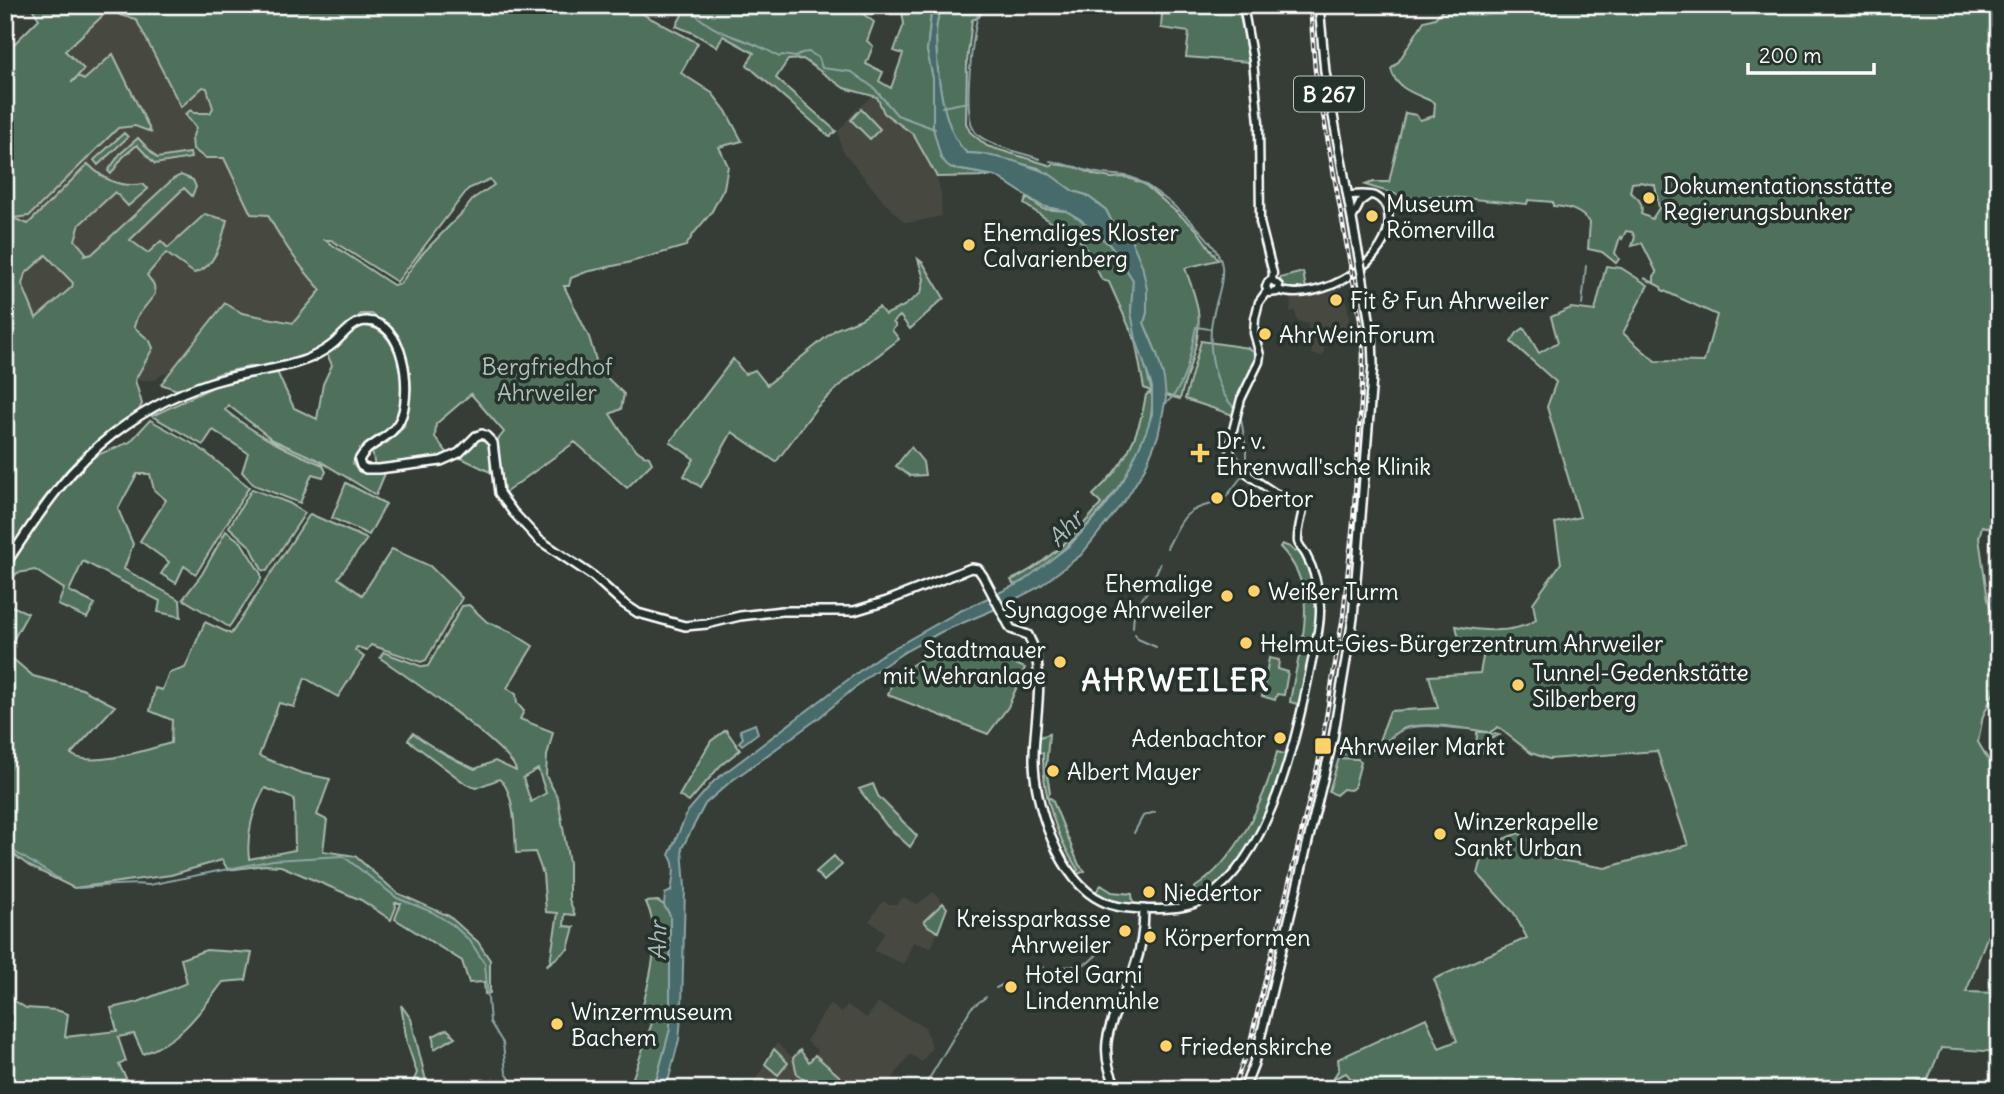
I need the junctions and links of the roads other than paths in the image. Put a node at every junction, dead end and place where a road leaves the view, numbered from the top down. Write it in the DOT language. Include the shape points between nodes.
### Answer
graph roads {
  1 [pos="1243,5"];
  2 [pos="1319,5"];
  3 [pos="1348,195"];
  4 [pos="1370,195"];
  5 [pos="1352,219"];
  6 [pos="1272,280"];
  7 [pos="1278,290"];
  8 [pos="1267,291"];
  9 [pos="5,565"];
  10 [pos="1144,909"];
  11 [pos="1118,1089"];
  12 [pos="1244,1089"];
  1 -- 6 [label="street" via="1259,122 1260,222"];
  2 -- 3 [label="main road, B 267" via="1325,72"];
  3 -- 4 [label="street"];
  3 -- 5 [label="main road, B 267"];
  4 -- 5 [label="street" via="1361,201"];
  4 -- 7 [label="street" via="1384,203 1389,223 1384,240 1370,259 1347,277 1317,290"];
  5 -- 12 [label="main road, B 267, bridge" via="1372,338 1357,580 1326,772"];
  6 -- 7 [label="street" via="1279,284"];
  6 -- 8 [label="street"];
  7 -- 8 [label="street" via="1273,294"];
  8 -- 10 [label="street" via="1255,318 1259,362 1243,394 1230,449 1251,477 1297,502 1303,510 1298,542 1313,570 1320,608 1308,680 1277,799 1249,850 1206,899 1192,905"];
  9 -- 10 [label="main road" via="67,476 101,443 138,417 213,382 307,359 356,323 370,322 388,333 399,350 405,403 399,423 390,435 365,450 361,466 379,469 441,461 459,453 476,436 486,436 493,443 499,493 513,512 539,540 638,613 694,626 782,611 854,611 978,569 1006,621 1015,632 1030,637 1033,646 1038,670 1034,773 1053,839 1073,878 1092,895 1112,905"];
  10 -- 11 [label="main road" via="1137,961 1105,1045"];
}
